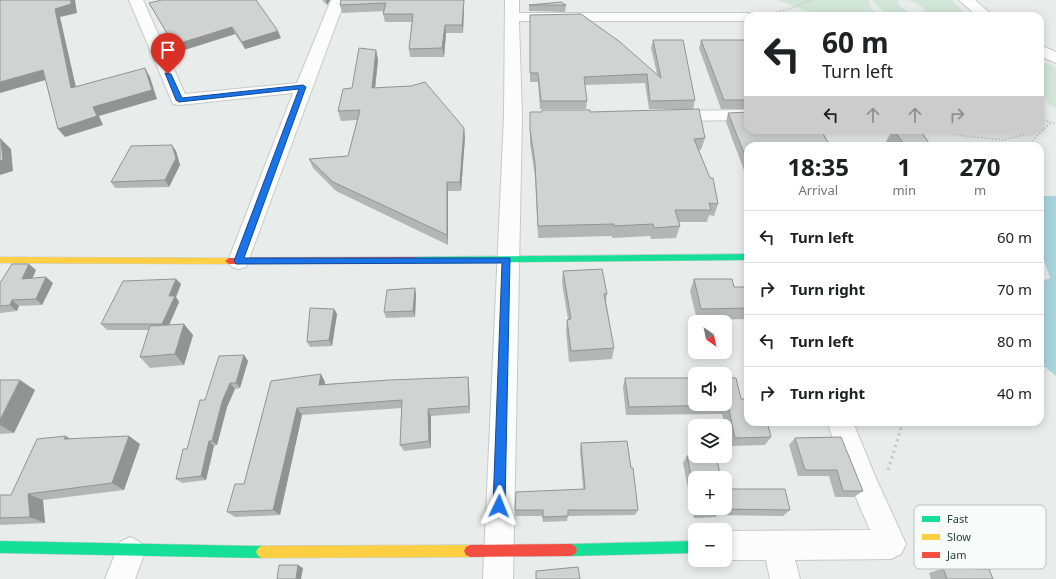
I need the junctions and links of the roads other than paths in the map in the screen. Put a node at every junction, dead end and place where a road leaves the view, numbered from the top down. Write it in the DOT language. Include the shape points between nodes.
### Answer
graph roads {
  1 [pos="338,0"];
  2 [pos="512,0"];
  3 [pos="966,0"];
  4 [pos="142,4"];
  5 [pos="981,12"];
  6 [pos="512,17"];
  7 [pos="744,17"];
  8 [pos="1044,52"];
  9 [pos="1056,58"];
  10 [pos="303,87"];
  11 [pos="744,115"];
  12 [pos="654,116"];
  13 [pos="744,258"];
  14 [pos="0,260"];
  15 [pos="507,260"];
  16 [pos="239,261"];
  17 [pos="842,426"];
  18 [pos="777,545"];
  19 [pos="732,546"];
  20 [pos="0,547"];
  21 [pos="688,547"];
  22 [pos="130,552"];
  23 [pos="498,552"];
  24 [pos="120,579"];
  25 [pos="498,579"];
  26 [pos="785,579"];
  1 -- 10 [label="street"];
  2 -- 6 [label="street"];
  3 -- 5 [label="street"];
  4 -- 10 [label="street" via="179,100"];
  6 -- 7 [label="street"];
  6 -- 15 [label="street" via="521,116"];
  8 -- 9 [label="street"];
  10 -- 16 [label="street"];
  11 -- 12 [label="street"];
  13 -- 15 [label="street"];
  14 -- 16 [label="street"];
  15 -- 16 [label="street"];
  15 -- 23 [label="street"];
  17 -- 18 [label="street" via="891,544"];
  18 -- 19 [label="street"];
  18 -- 26 [label="street"];
  20 -- 22 [label="street"];
  21 -- 23 [label="street"];
  22 -- 23 [label="street"];
  22 -- 24 [label="street"];
  23 -- 25 [label="street"];
}
